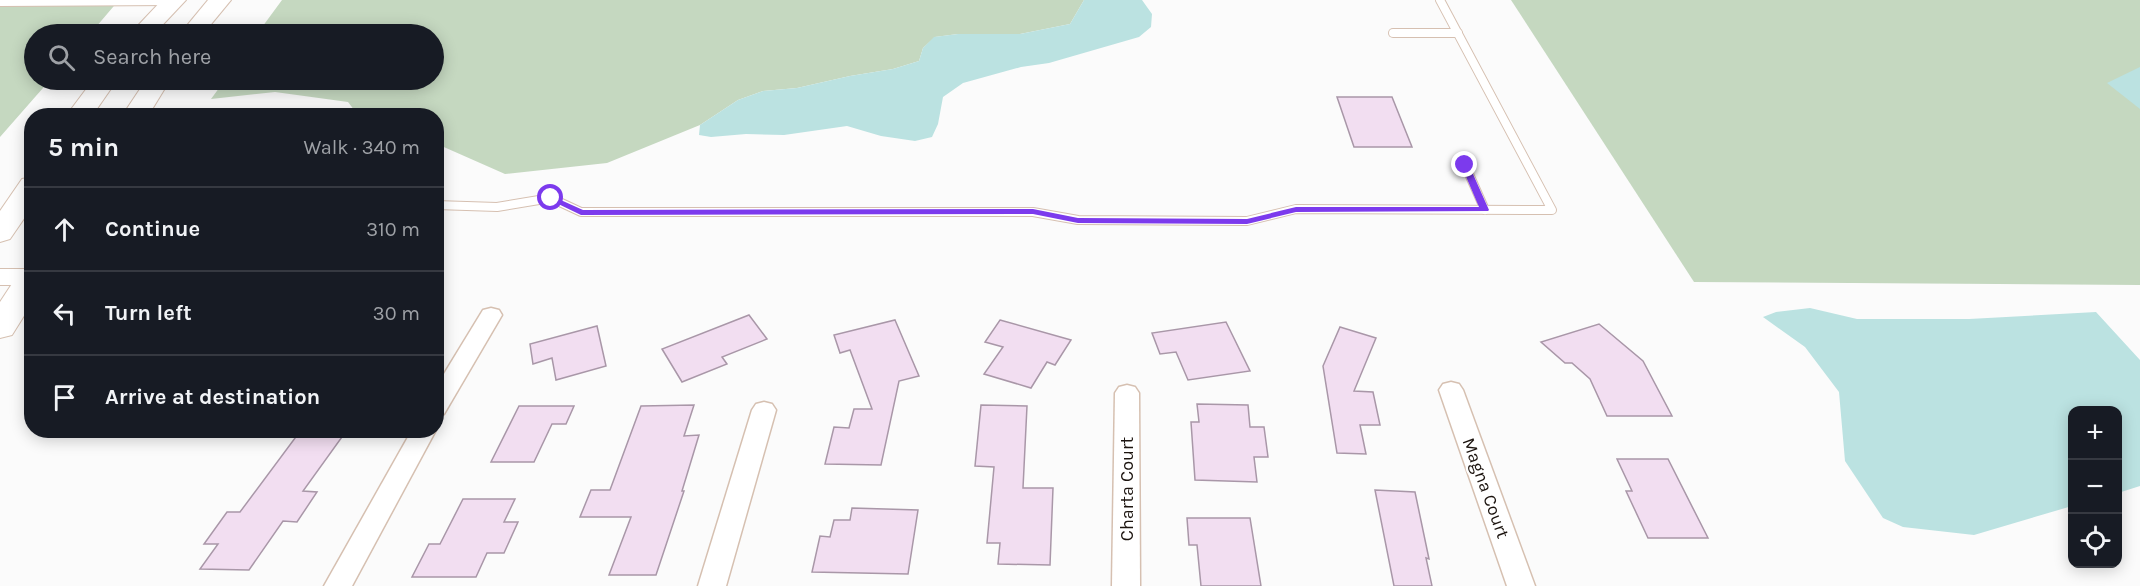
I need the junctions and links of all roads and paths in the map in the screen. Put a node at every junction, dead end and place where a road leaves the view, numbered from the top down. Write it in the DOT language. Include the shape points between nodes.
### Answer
graph roads {
  1 [pos="174,0"];
  2 [pos="1440,0"];
  3 [pos="0,2"];
  4 [pos="213,5"];
  5 [pos="151,24"];
  6 [pos="199,24"];
  7 [pos="1393,33"];
  8 [pos="1458,33"];
  9 [pos="98,90"];
  10 [pos="152,90"];
  11 [pos="85,108"];
  12 [pos="140,108"];
  13 [pos="1465,165"];
  14 [pos="24,197"];
  15 [pos="444,205"];
  16 [pos="1485,210"];
  17 [pos="0,233"];
  18 [pos="0,277"];
  19 [pos="24,277"];
  20 [pos="24,290"];
  21 [pos="491,315"];
  22 [pos="0,327"];
  23 [pos="1450,390"];
  24 [pos="1127,393"];
  25 [pos="444,394"];
  26 [pos="764,410"];
  27 [pos="420,438"];
  28 [pos="338,586"];
  29 [pos="712,586"];
  30 [pos="1126,586"];
  31 [pos="1521,586"];
  1 -- 3 [label="lane"];
  1 -- 5 [label="main road"];
  2 -- 8 [label="lane"];
  4 -- 6 [label="main road"];
  7 -- 8 [label="lane"];
  8 -- 16 [label="lane" via="1552,210"];
  9 -- 11 [label="main road"];
  10 -- 12 [label="main road"];
  13 -- 16 [label="lane"];
  14 -- 17 [label="main road"];
  15 -- 16 [label="lane" via="497,207 551,198 581,212 1033,212 1078,220 1247,221 1296,209"];
  18 -- 19 [label="street"];
  20 -- 22 [label="main road"];
  21 -- 25 [label="street"];
  23 -- 31 [label="street, Magna Court"];
  24 -- 30 [label="street, Charta Court"];
  26 -- 29 [label="street"];
  27 -- 28 [label="street"];
}
